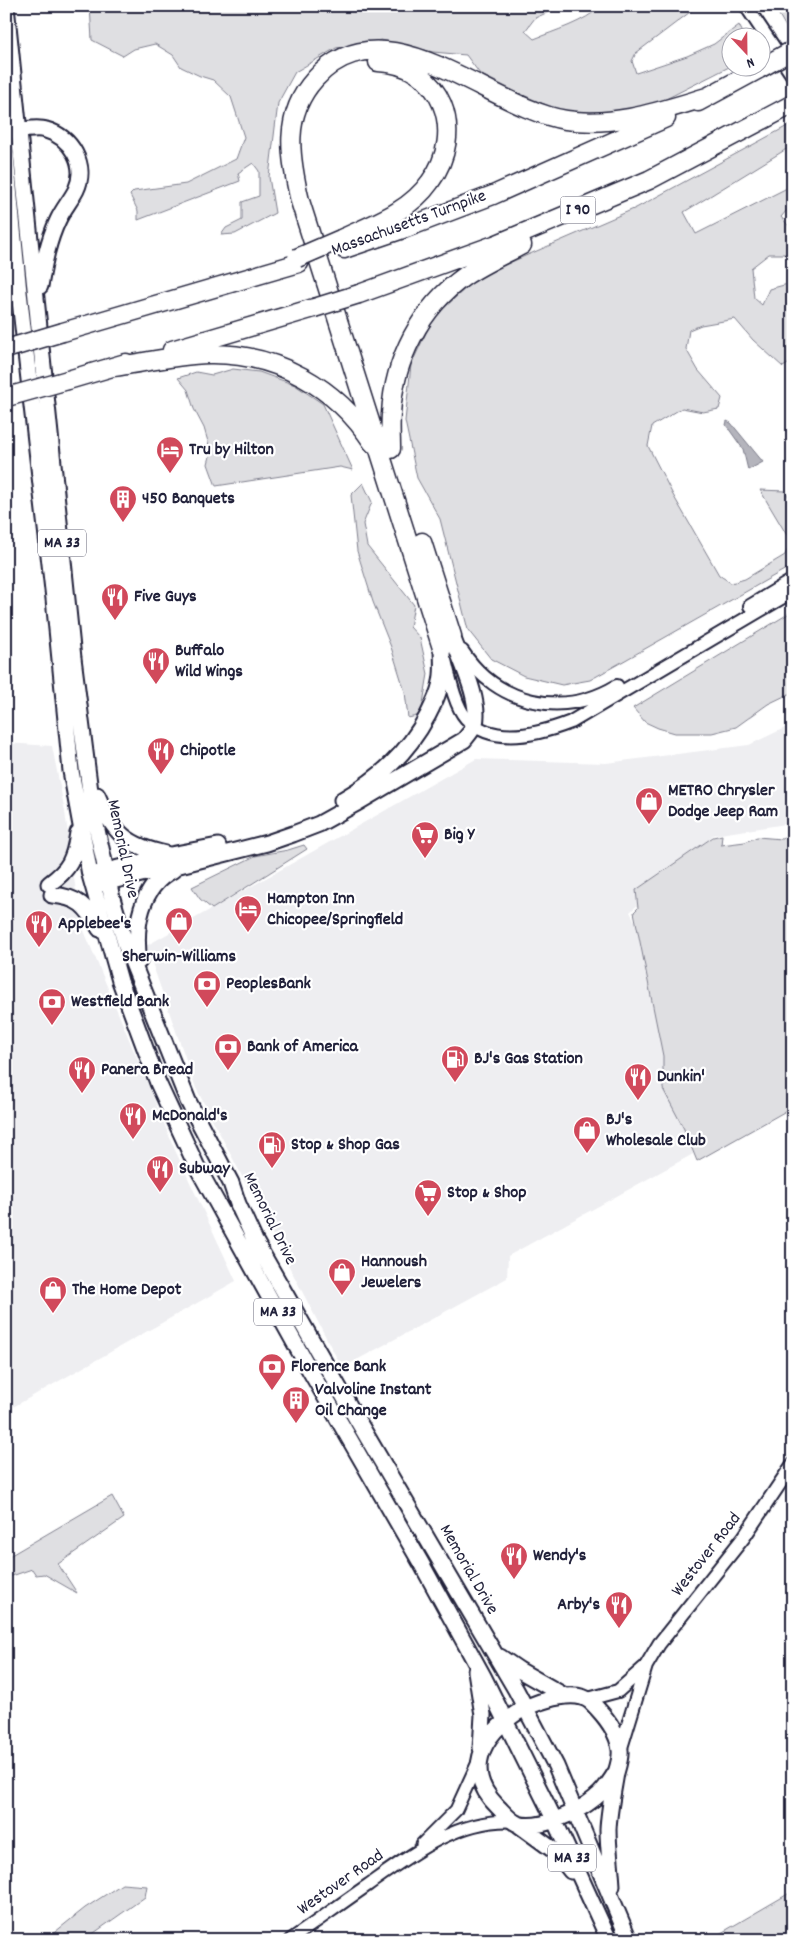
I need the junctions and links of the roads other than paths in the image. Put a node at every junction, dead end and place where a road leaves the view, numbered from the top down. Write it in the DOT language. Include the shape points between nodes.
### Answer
graph roads {
  1 [pos="6,6"];
  2 [pos="746,6"];
  3 [pos="793,50"];
  4 [pos="793,76"];
  5 [pos="707,97"];
  6 [pos="791,105"];
  7 [pos="13,131"];
  8 [pos="6,157"];
  9 [pos="649,180"];
  10 [pos="342,244"];
  11 [pos="37,310"];
  12 [pos="6,349"];
  13 [pos="114,367"];
  14 [pos="7,398"];
  15 [pos="386,452"];
  16 [pos="793,580"];
  17 [pos="793,590"];
  18 [pos="63,600"];
  19 [pos="447,642"];
  20 [pos="474,725"];
  21 [pos="88,776"];
  22 [pos="80,822"];
  23 [pos="170,855"];
  24 [pos="188,863"];
  25 [pos="108,876"];
  26 [pos="91,880"];
  27 [pos="109,942"];
  28 [pos="144,992"];
  29 [pos="241,1211"];
  30 [pos="226,1220"];
  31 [pos="793,1464"];
  32 [pos="493,1651"];
  33 [pos="476,1665"];
  34 [pos="646,1666"];
  35 [pos="563,1695"];
  36 [pos="588,1699"];
  37 [pos="525,1708"];
  38 [pos="505,1720"];
  39 [pos="620,1751"];
  40 [pos="481,1753"];
  41 [pos="616,1772"];
  42 [pos="576,1810"];
  43 [pos="554,1820"];
  44 [pos="515,1822"];
  45 [pos="412,1854"];
  46 [pos="584,1885"];
  47 [pos="613,1900"];
  48 [pos="290,1940"];
  49 [pos="609,1940"];
  50 [pos="629,1940"];
  1 -- 7 [label="main road, Memorial Drive / MA 33"];
  2 -- 4 [label="main road"];
  3 -- 5 [label="highway, Massachusetts Turnpike, bridge"];
  5 -- 10 [label="highway, Massachusetts Turnpike" via="654,124 501,191 406,228"];
  5 -- 15 [label="highway" via="640,117 596,123 544,114 431,62 404,53 366,51 352,54 321,72 304,94 293,123 292,165 300,201"];
  6 -- 9 [label="highway, I 90"];
  7 -- 11 [label="main road, Memorial Drive / MA 33"];
  7 -- 11 [label="main road" via="44,129 60,135 71,144 80,174 77,189 58,218 45,255"];
  8 -- 18 [label="main road, Memorial Drive / MA 33" via="19,292"];
  9 -- 13 [label="highway, I 90, bridge" via="497,244 359,294"];
  9 -- 15 [label="highway" via="582,217 490,261 442,296 421,321 406,348 396,379"];
  10 -- 12 [label="highway, bridge" via="252,277"];
  10 -- 15 [label="highway" via="418,195 430,183 445,156 448,128 438,97 413,71 398,64 362,62 340,70 330,78 312,99 300,148 313,211"];
  11 -- 18 [label="main road, Memorial Drive / MA 33"];
  13 -- 14 [label="highway, I 90, bridge"];
  13 -- 15 [label="highway" via="210,354 271,364 330,394"];
  15 -- 19 [label="highway"];
  16 -- 19 [label="main road" via="604,693 566,703 519,699 495,686"];
  17 -- 20 [label="main road" via="571,722 545,731 512,736 489,732"];
  18 -- 21 [label="main road, Memorial Drive / MA 33"];
  18 -- 22 [label="main road, Memorial Drive / MA 33" via="68,746"];
  19 -- 20 [label="main road" via="475,700"];
  19 -- 23 [label="main road" via="434,703 403,753 381,774 328,809 300,821 246,840"];
  20 -- 24 [label="main road" via="464,740 319,824 267,843"];
  21 -- 23 [label="main road" via="114,827 131,843"];
  21 -- 25 [label="main road, Memorial Drive / MA 33"];
  22 -- 26 [label="main road, Memorial Drive / MA 33"];
  22 -- 27 [label="main road" via="70,865 50,889 79,901"];
  23 -- 25 [label="main road"];
  24 -- 25 [label="main road"];
  24 -- 28 [label="main road" via="155,882 139,914 136,943"];
  25 -- 26 [label="main road"];
  25 -- 28 [label="main road, Memorial Drive / MA 33" via="126,946"];
  26 -- 27 [label="main road, Memorial Drive / MA 33"];
  27 -- 30 [label="main road, Memorial Drive / MA 33" via="158,1083"];
  28 -- 29 [label="main road, Memorial Drive / MA 33" via="188,1101 231,1183"];
  29 -- 30 [label="main road"];
  29 -- 32 [label="main road, Memorial Drive / MA 33" via="355,1416"];
  30 -- 33 [label="main road, Memorial Drive / MA 33"];
  31 -- 34 [label="main road, Westover Road" via="744,1537 659,1644"];
  32 -- 35 [label="main road" via="518,1670"];
  32 -- 37 [label="main road, Memorial Drive / MA 33"];
  33 -- 38 [label="main road, Memorial Drive / MA 33"];
  33 -- 40 [label="main road" via="483,1715"];
  34 -- 36 [label="main road, Westover Road" via="618,1691"];
  34 -- 39 [label="main road, Westover Road"];
  35 -- 36 [label="main road"];
  35 -- 37 [label="main road"];
  36 -- 39 [label="main road" via="609,1722"];
  37 -- 38 [label="main road"];
  37 -- 42 [label="main road, Memorial Drive / MA 33"];
  38 -- 40 [label="main road" via="492,1732"];
  38 -- 43 [label="main road, Memorial Drive / MA 33"];
  39 -- 41 [label="main road"];
  40 -- 44 [label="main road" via="481,1779 486,1791"];
  40 -- 45 [label="street, Westover Road" via="456,1810"];
  41 -- 42 [label="main road" via="606,1788"];
  41 -- 47 [label="main road" via="608,1830"];
  42 -- 43 [label="main road"];
  42 -- 47 [label="main road, Memorial Drive / MA 33"];
  43 -- 44 [label="main road" via="530,1826"];
  43 -- 46 [label="main road, Memorial Drive / MA 33"];
  44 -- 45 [label="street, Westover Road" via="485,1823 463,1829"];
  44 -- 46 [label="main road" via="556,1852"];
  45 -- 48 [label="street, Westover Road"];
  46 -- 49 [label="main road, Memorial Drive / MA 33"];
  47 -- 50 [label="main road, Memorial Drive / MA 33"];
}
